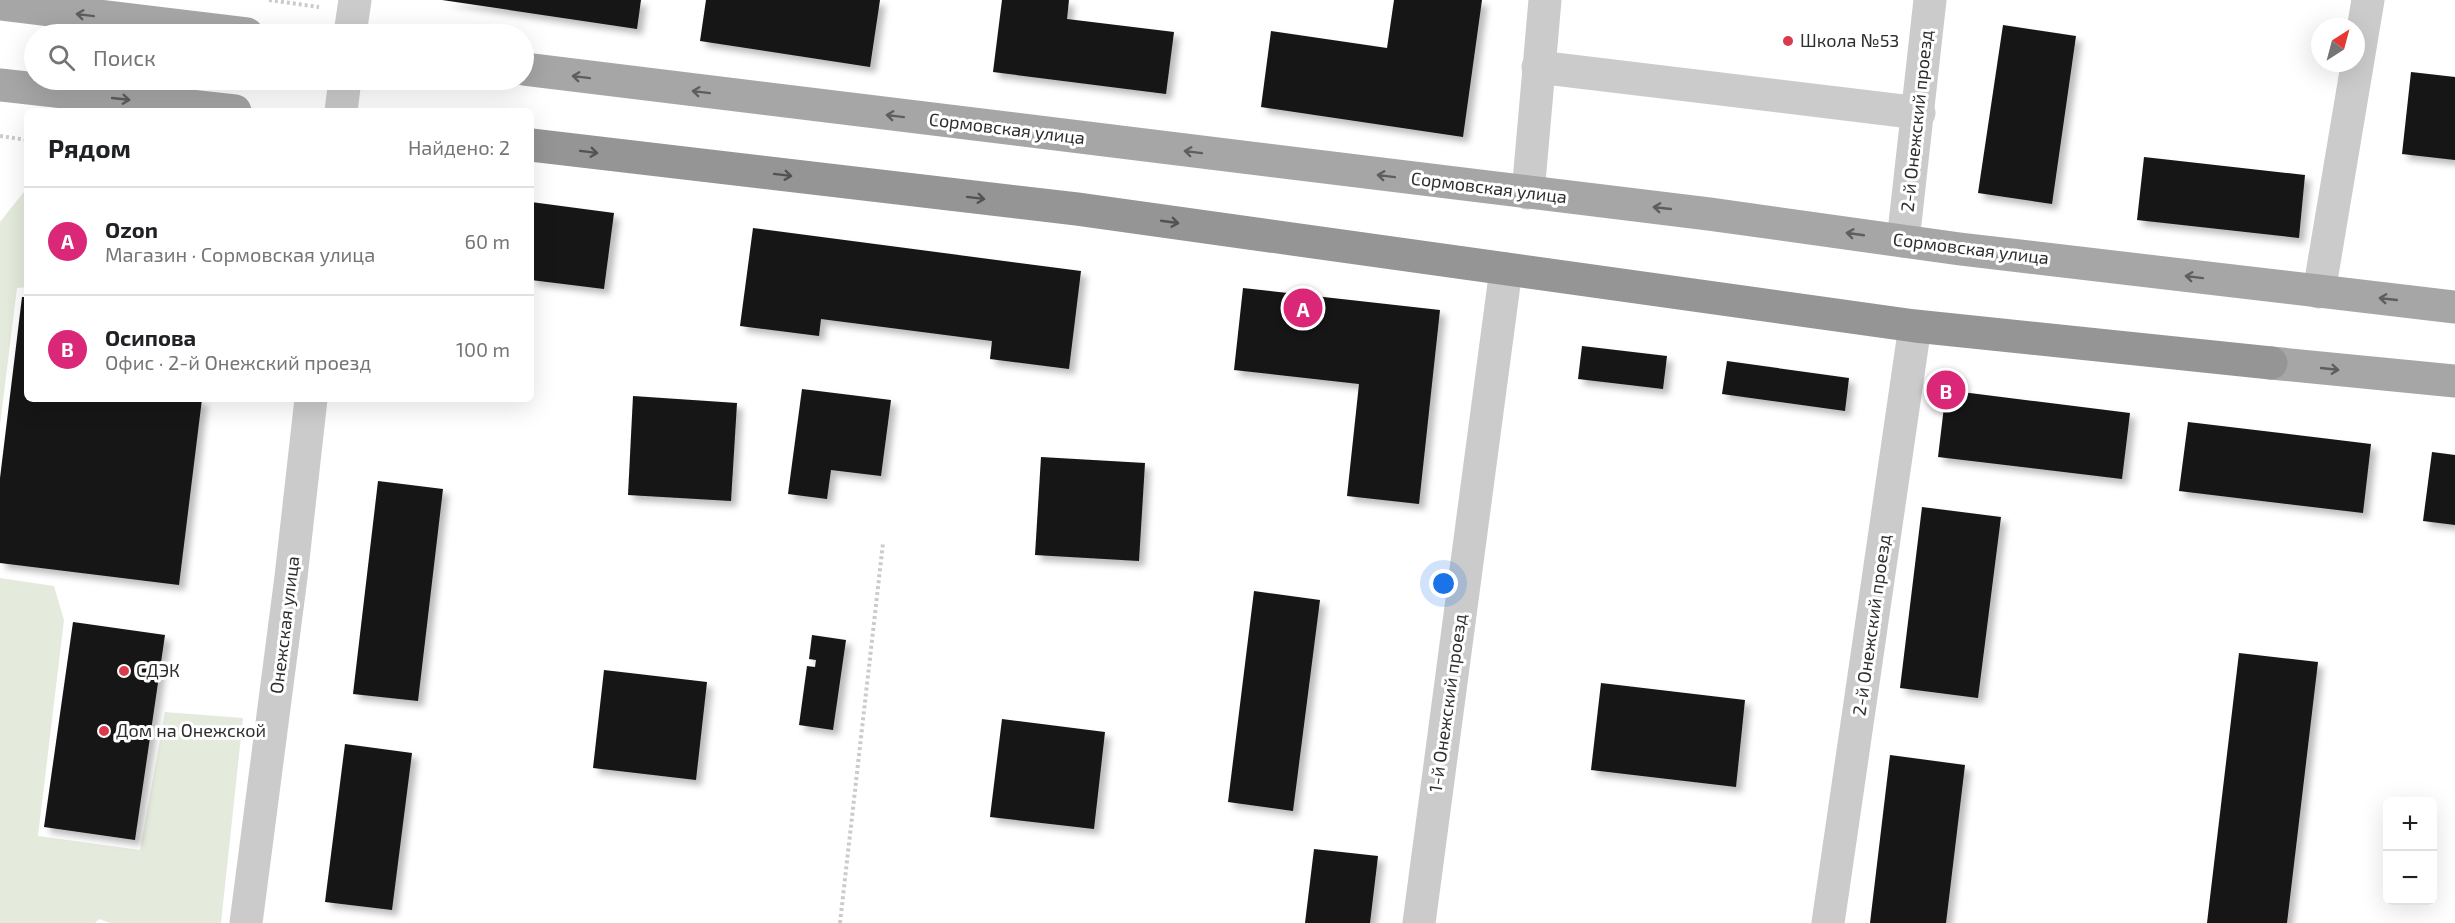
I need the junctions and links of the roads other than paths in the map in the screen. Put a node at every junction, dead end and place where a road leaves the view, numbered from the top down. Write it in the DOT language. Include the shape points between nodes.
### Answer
graph roads {
  1 [pos="1545,0"];
  2 [pos="1930,0"];
  3 [pos="2368,0"];
  4 [pos="0,4"];
  5 [pos="165,24"];
  6 [pos="1538,67"];
  7 [pos="534,70"];
  8 [pos="0,85"];
  9 [pos="24,88"];
  10 [pos="45,90"];
  11 [pos="344,90"];
  12 [pos="208,108"];
  13 [pos="341,108"];
  14 [pos="1919,113"];
  15 [pos="534,145"];
  16 [pos="1528,193"];
  17 [pos="1904,241"];
  18 [pos="1506,269"];
  19 [pos="2319,291"];
  20 [pos="2455,307"];
  21 [pos="1916,326"];
  22 [pos="2271,363"];
  23 [pos="2455,381"];
  24 [pos="311,402"];
  25 [pos="246,923"];
  26 [pos="1419,923"];
  27 [pos="1828,923"];
  1 -- 6 [label="street"];
  2 -- 14 [label="street, 2-й Онежский проезд"];
  3 -- 19 [label="street"];
  5 -- 4 [label="main road, one-way"];
  6 -- 14 [label="street"];
  6 -- 16 [label="street"];
  16 -- 7 [label="main road, Сормовская улица, one-way"];
  8 -- 9 [label="main road, one-way"];
  10 -- 12 [label="main road, one-way"];
  11 -- 13 [label="street"];
  14 -- 17 [label="street, 2-й Онежский проезд"];
  15 -- 18 [label="highway, one-way" via="1077,210"];
  17 -- 16 [label="main road, Сормовская улица, one-way"];
  19 -- 17 [label="main road, Сормовская улица, one-way"];
  18 -- 21 [label="highway"];
  18 -- 26 [label="street, 1-й Онежский проезд"];
  20 -- 19 [label="main road, Сормовская улица, one-way"];
  21 -- 22 [label="highway"];
  21 -- 27 [label="street, 2-й Онежский проезд"];
  22 -- 23 [label="main road, one-way"];
  24 -- 25 [label="street, Онежская улица"];
}
